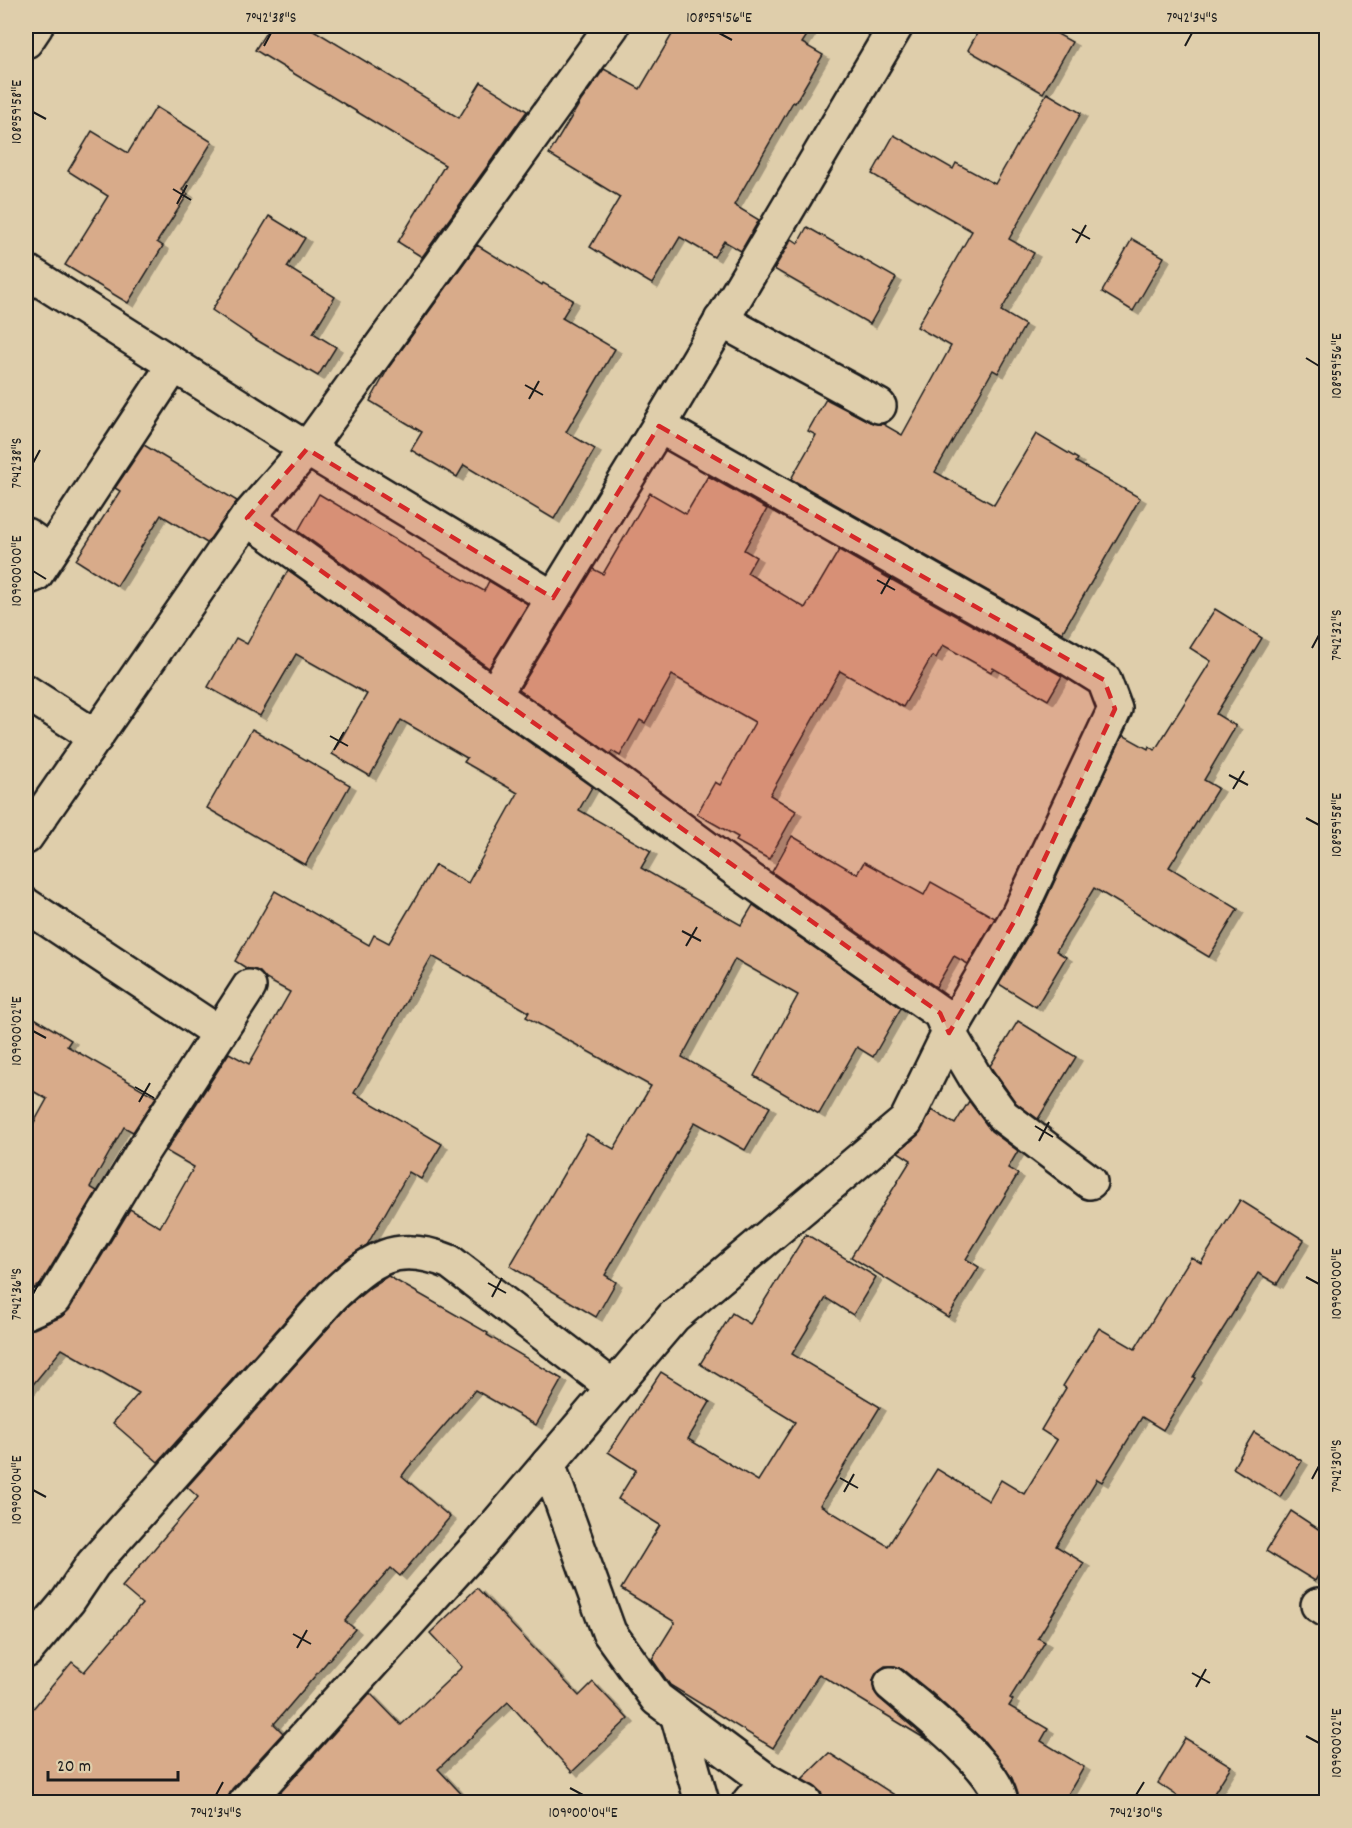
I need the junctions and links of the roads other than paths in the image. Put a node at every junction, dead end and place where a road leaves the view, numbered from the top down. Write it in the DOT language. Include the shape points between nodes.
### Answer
graph roads {
  1 [pos="36,26"];
  2 [pos="612,26"];
  3 [pos="896,26"];
  4 [pos="26,42"];
  5 [pos="26,271"];
  6 [pos="721,320"];
  7 [pos="174,365"];
  8 [pos="879,406"];
  9 [pos="659,426"];
  10 [pos="307,449"];
  11 [pos="247,518"];
  12 [pos="38,543"];
  13 [pos="26,578"];
  14 [pos="553,598"];
  15 [pos="26,692"];
  16 [pos="494,695"];
  17 [pos="96,737"];
  18 [pos="26,837"];
  19 [pos="26,905"];
  20 [pos="249,987"];
  21 [pos="948,1032"];
  22 [pos="219,1033"];
  23 [pos="1090,1182"];
  24 [pos="26,1312"];
  25 [pos="613,1387"];
  26 [pos="548,1464"];
  27 [pos="26,1651"];
  28 [pos="891,1684"];
  29 [pos="677,1714"];
  30 [pos="758,1792"];
  31 [pos="246,1803"];
  32 [pos="702,1803"];
  33 [pos="805,1803"];
  34 [pos="1001,1803"];
  1 -- 4 [label="street"];
  2 -- 10 [label="street"];
  3 -- 6 [label="street"];
  5 -- 7 [label="street"];
  6 -- 8 [label="street"];
  6 -- 9 [label="street"];
  7 -- 10 [label="street"];
  7 -- 12 [label="street"];
  9 -- 14 [label="street"];
  9 -- 21 [label="street" via="1104,680 1115,709 1018,915"];
  10 -- 11 [label="street"];
  10 -- 14 [label="street"];
  11 -- 16 [label="street"];
  11 -- 17 [label="street"];
  12 -- 13 [label="street" via="36,574"];
  14 -- 16 [label="street"];
  15 -- 17 [label="street"];
  16 -- 21 [label="street" via="940,1013"];
  17 -- 18 [label="street"];
  19 -- 22 [label="street"];
  20 -- 22 [label="street"];
  21 -- 23 [label="street" via="1003,1116"];
  21 -- 25 [label="street" via="906,1121 674,1316"];
  22 -- 24 [label="street" via="53,1300"];
  25 -- 26 [label="street"];
  25 -- 27 [label="street" via="450,1262 408,1253 377,1259 360,1270 316,1313 93,1564"];
  26 -- 29 [label="street" via="609,1632 657,1699"];
  26 -- 31 [label="street"];
  28 -- 34 [label="street" via="959,1741 998,1789"];
  29 -- 30 [label="street"];
  29 -- 32 [label="street"];
  30 -- 33 [label="street"];
}
